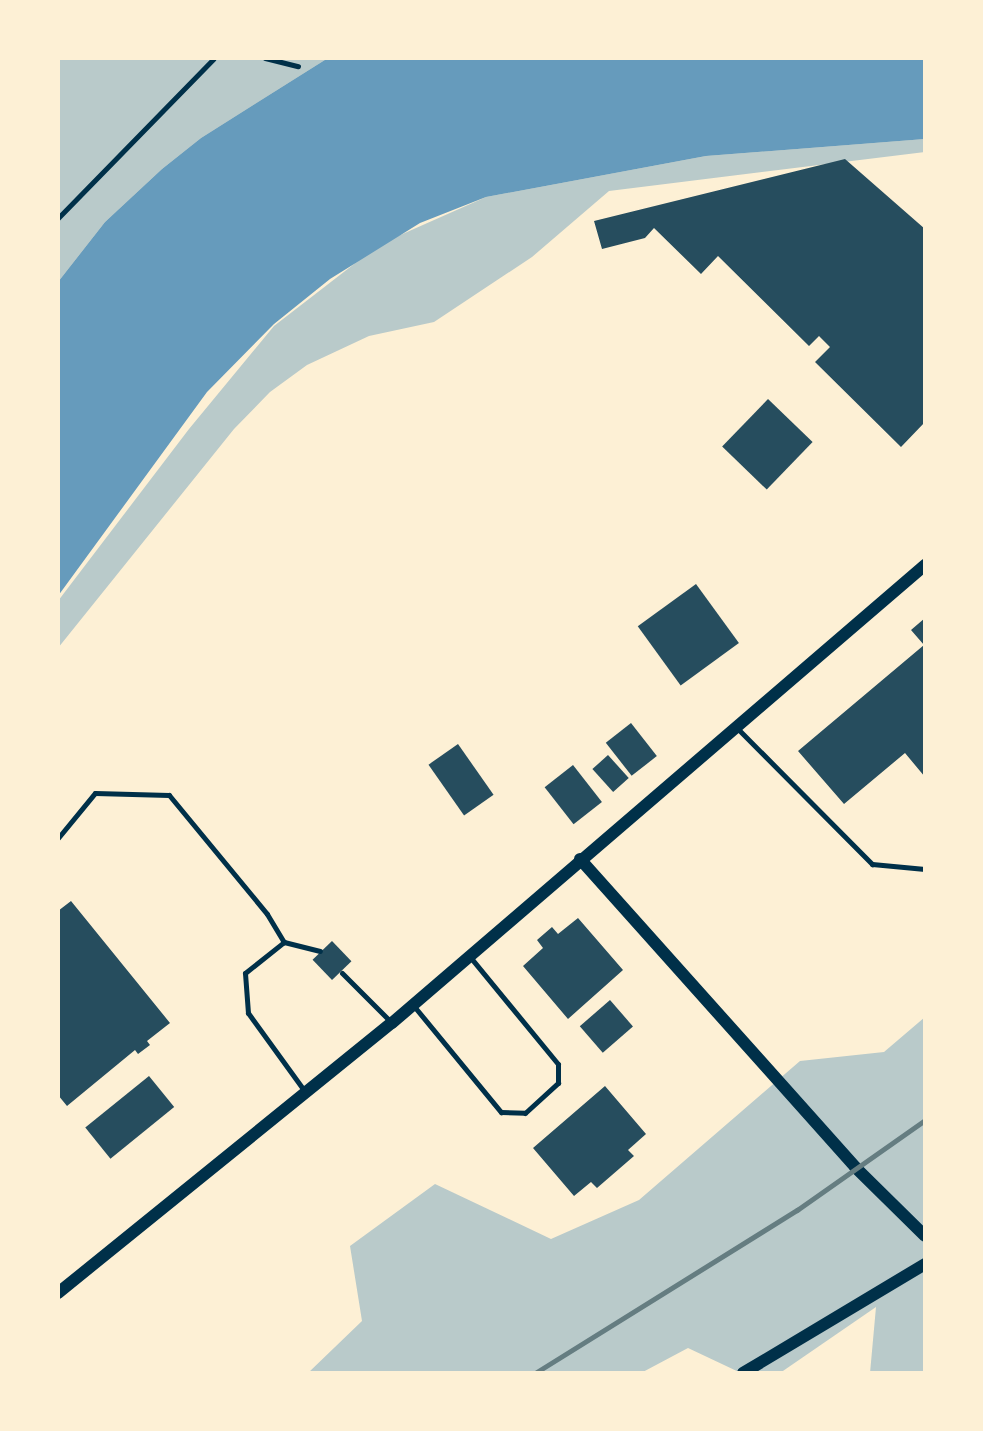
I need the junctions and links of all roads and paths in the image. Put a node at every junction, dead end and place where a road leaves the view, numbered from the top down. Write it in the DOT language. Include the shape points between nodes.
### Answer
graph roads {
  1 [pos="214,58"];
  2 [pos="265,58"];
  3 [pos="298,66"];
  4 [pos="58,218"];
  5 [pos="925,565"];
  6 [pos="735,725"];
  7 [pos="58,838"];
  8 [pos="580,859"];
  9 [pos="925,869"];
  10 [pos="284,942"];
  11 [pos="320,951"];
  12 [pos="469,956"];
  13 [pos="342,973"];
  14 [pos="412,1004"];
  15 [pos="391,1023"];
  16 [pos="306,1093"];
  17 [pos="925,1236"];
  18 [pos="925,1264"];
  19 [pos="58,1293"];
  20 [pos="743,1373"];
  1 -- 4 [label="lane"];
  2 -- 3 [label="lane"];
  5 -- 6 [label="street"];
  6 -- 8 [label="street"];
  6 -- 9 [label="lane" via="872,864"];
  7 -- 10 [label="lane" via="95,793 169,795 267,914"];
  8 -- 12 [label="street"];
  8 -- 17 [label="street" via="855,1167"];
  10 -- 11 [label="lane"];
  10 -- 16 [label="lane" via="245,973 248,1013"];
  12 -- 14 [label="street"];
  12 -- 14 [label="lane" via="558,1064 558,1083 525,1113 501,1112"];
  13 -- 15 [label="lane"];
  14 -- 15 [label="street"];
  15 -- 16 [label="street"];
  16 -- 19 [label="street"];
  18 -- 20 [label="street"];
}
